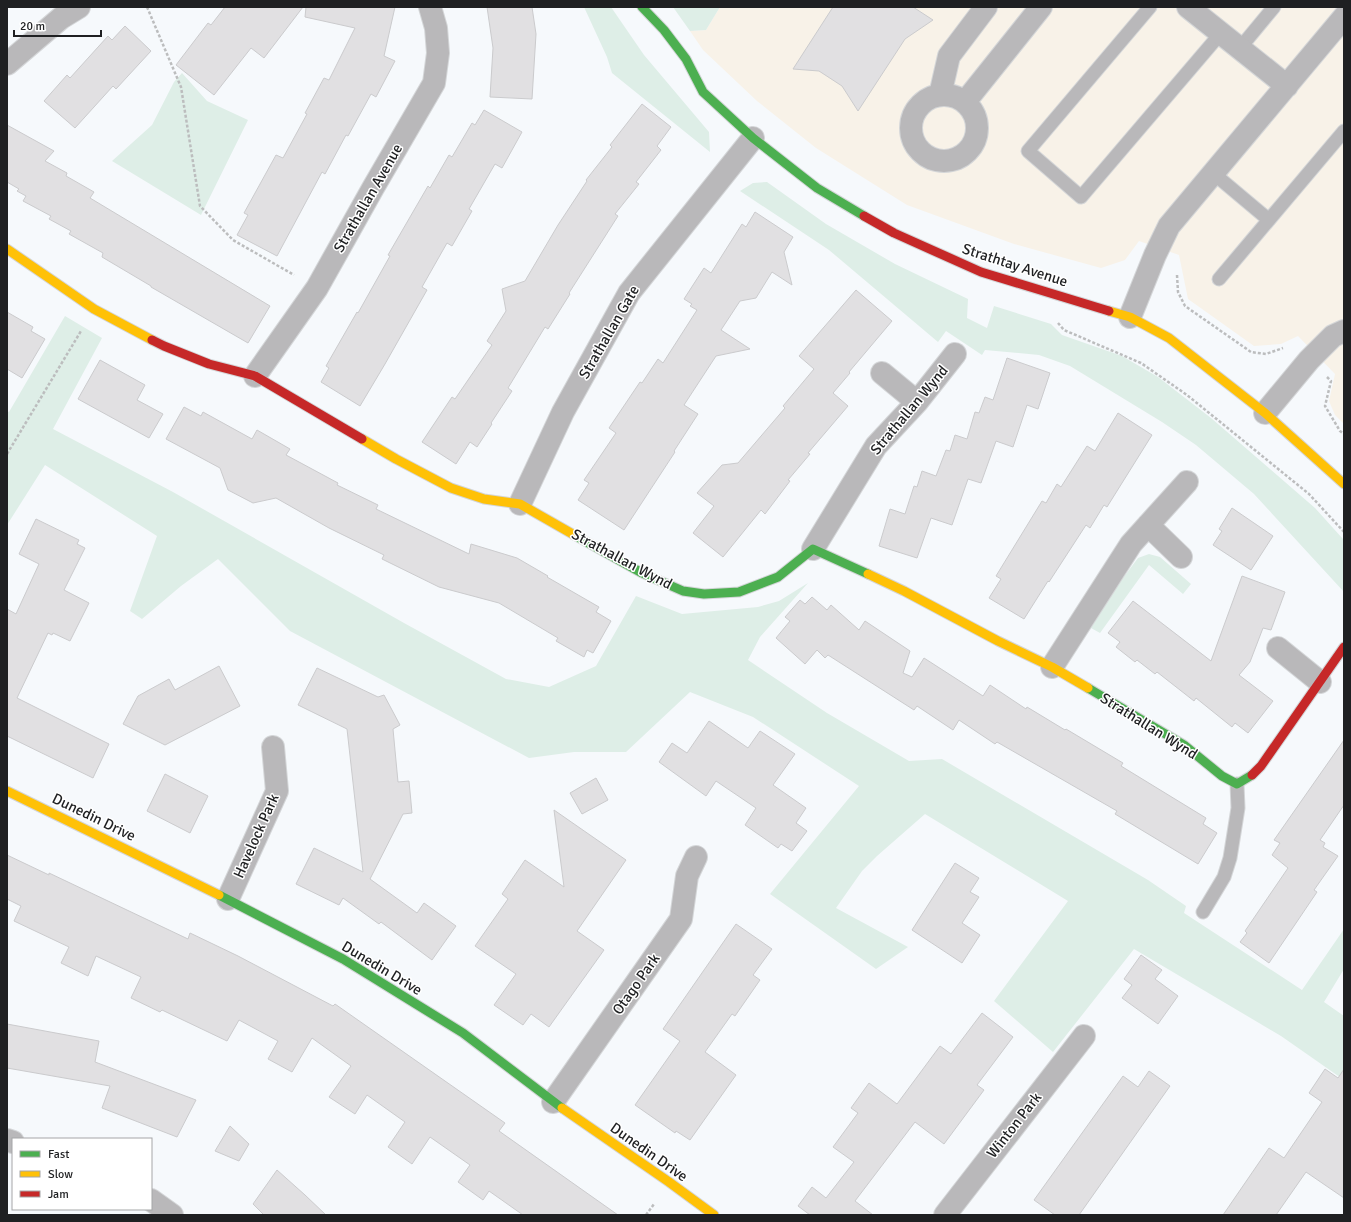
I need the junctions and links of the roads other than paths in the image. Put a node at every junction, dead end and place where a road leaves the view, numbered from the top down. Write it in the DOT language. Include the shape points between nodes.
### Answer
graph roads {
  1 [pos="79,7"];
  2 [pos="430,7"];
  3 [pos="642,7"];
  4 [pos="986,7"];
  5 [pos="1041,7"];
  6 [pos="1150,7"];
  7 [pos="1188,7"];
  8 [pos="1274,7"];
  9 [pos="1344,17"];
  10 [pos="1221,33"];
  11 [pos="1240,48"];
  12 [pos="7,64"];
  13 [pos="1287,86"];
  14 [pos="940,95"];
  15 [pos="965,102"];
  16 [pos="1344,131"];
  17 [pos="753,138"];
  18 [pos="1213,173"];
  19 [pos="1270,220"];
  20 [pos="7,249"];
  21 [pos="1219,279"];
  22 [pos="1130,317"];
  23 [pos="1344,331"];
  24 [pos="955,354"];
  25 [pos="882,373"];
  26 [pos="255,376"];
  27 [pos="917,402"];
  28 [pos="1265,413"];
  29 [pos="1187,482"];
  30 [pos="1344,484"];
  31 [pos="520,504"];
  32 [pos="1148,525"];
  33 [pos="812,549"];
  34 [pos="1181,557"];
  35 [pos="1344,647"];
  36 [pos="1278,648"];
  37 [pos="1052,667"];
  38 [pos="1320,682"];
  39 [pos="274,747"];
  40 [pos="1237,784"];
  41 [pos="7,791"];
  42 [pos="696,856"];
  43 [pos="228,899"];
  44 [pos="1203,912"];
  45 [pos="1084,1036"];
  46 [pos="553,1102"];
  47 [pos="152,1201"];
  48 [pos="172,1215"];
  49 [pos="714,1215"];
  50 [pos="945,1215"];
  1 -- 12 [label="street" via="60,18"];
  2 -- 26 [label="street, Strathallan Avenue" via="436,28 438,53 434,83 317,288"];
  3 -- 17 [label="street, Strathtay Avenue" via="686,59 703,92"];
  4 -- 14 [label="street" via="949,56"];
  5 -- 15 [label="street"];
  6 -- 10 [label="lane" via="1028,151 1081,197"];
  7 -- 10 [label="street"];
  8 -- 11 [label="lane"];
  9 -- 13 [label="street"];
  10 -- 11 [label="street"];
  11 -- 13 [label="street"];
  13 -- 18 [label="street"];
  14 -- 15 [label="street" via="958,97"];
  14 -- 15 [label="street" via="929,98 920,105 911,126 912,137 917,147 935,160 947,161 958,158 974,143 977,121"];
  16 -- 19 [label="lane"];
  17 -- 22 [label="street, Strathtay Avenue" via="817,188 894,233 981,272"];
  17 -- 31 [label="street, Strathallan Gate" via="629,294 562,412"];
  18 -- 19 [label="lane"];
  18 -- 22 [label="street" via="1169,226"];
  19 -- 21 [label="lane"];
  20 -- 26 [label="street" via="94,309 164,346 209,364"];
  22 -- 28 [label="street, Strathtay Avenue" via="1169,338"];
  23 -- 28 [label="street" via="1333,336 1309,360"];
  24 -- 27 [label="street, Strathallan Wynd"];
  25 -- 27 [label="street"];
  26 -- 31 [label="street" via="396,459 451,488 484,499"];
  27 -- 33 [label="street, Strathallan Wynd" via="876,446"];
  28 -- 30 [label="street, Strathtay Avenue"];
  29 -- 32 [label="street"];
  31 -- 33 [label="street, Strathallan Wynd" via="642,573 683,591 704,594 739,592 778,577"];
  32 -- 34 [label="street"];
  32 -- 37 [label="street" via="1131,544"];
  33 -- 37 [label="street, Strathallan Wynd" via="904,591"];
  35 -- 38 [label="street"];
  36 -- 38 [label="street"];
  37 -- 40 [label="street, Strathallan Wynd" via="1184,745 1222,776"];
  38 -- 40 [label="street" via="1261,766 1250,778"];
  39 -- 43 [label="street, Havelock Park" via="278,792"];
  40 -- 44 [label="lane" via="1238,808 1230,858 1224,877"];
  41 -- 43 [label="street, Dunedin Drive"];
  42 -- 46 [label="street, Otago Park" via="687,876 681,919"];
  43 -- 46 [label="street, Dunedin Drive" via="343,959 456,1029"];
  45 -- 50 [label="street, Winton Park"];
  46 -- 49 [label="street, Dunedin Drive"];
  47 -- 48 [label="street"];
}
